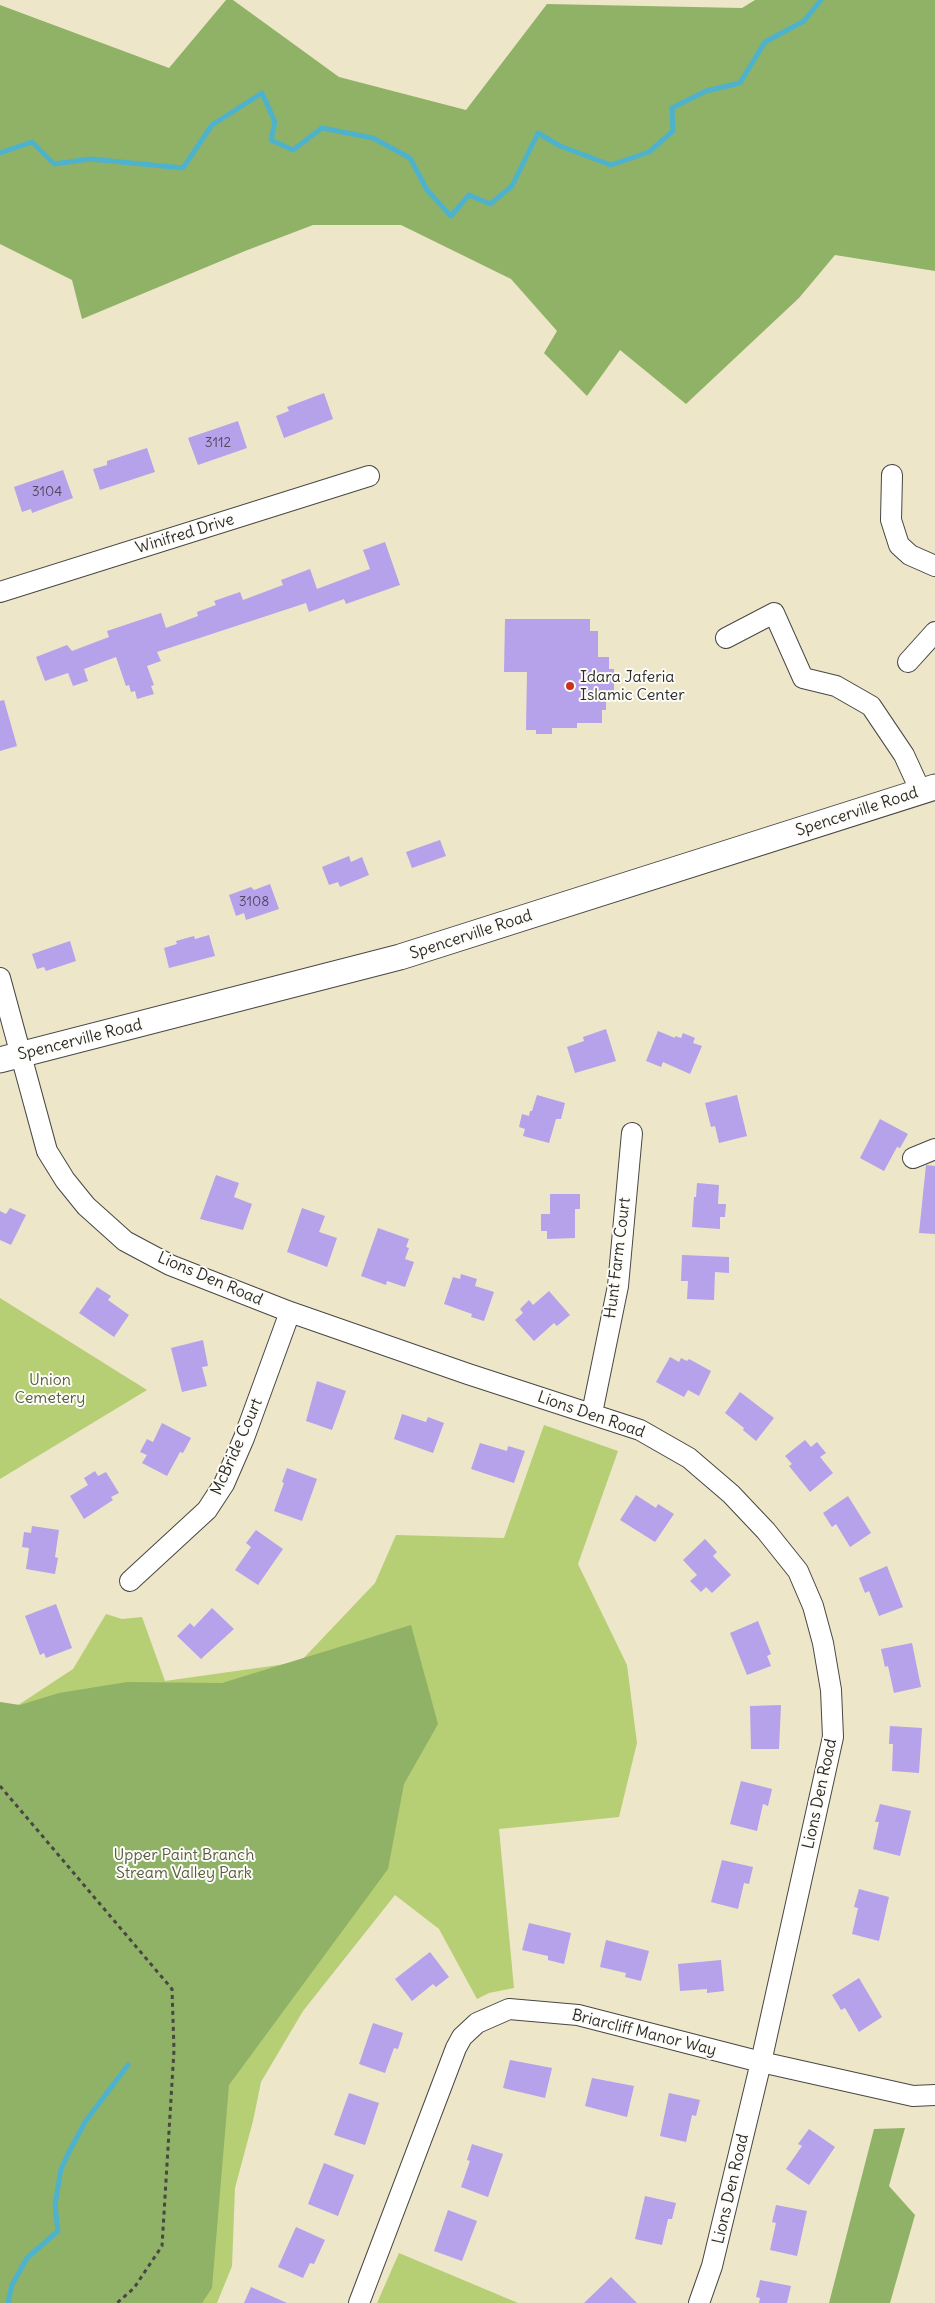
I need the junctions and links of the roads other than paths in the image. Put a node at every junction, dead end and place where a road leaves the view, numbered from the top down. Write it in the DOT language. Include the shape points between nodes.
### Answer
graph roads {
  1 [pos="892,474"];
  2 [pos="369,476"];
  3 [pos="935,566"];
  4 [pos="0,592"];
  5 [pos="935,632"];
  6 [pos="726,638"];
  7 [pos="908,662"];
  8 [pos="928,789"];
  9 [pos="0,978"];
  10 [pos="11,1057"];
  11 [pos="632,1133"];
  12 [pos="935,1149"];
  13 [pos="914,1158"];
  14 [pos="290,1312"];
  15 [pos="592,1413"];
  16 [pos="130,1581"];
  17 [pos="761,2062"];
  18 [pos="935,2095"];
  19 [pos="359,2303"];
  20 [pos="699,2303"];
  1 -- 3 [label="street" via="891,520 900,545 910,555"];
  2 -- 4 [label="street, Winifred Drive"];
  5 -- 7 [label="street"];
  6 -- 8 [label="street" via="774,612 803,678 836,686 872,706"];
  8 -- 10 [label="main road, Spencerville Road" via="400,957"];
  9 -- 10 [label="street, Lions Den Road"];
  10 -- 14 [label="street, Lions Den Road" via="46,1151 86,1206 125,1241 170,1265"];
  11 -- 15 [label="street, Hunt Farm Court" via="618,1286"];
  12 -- 13 [label="street"];
  14 -- 15 [label="street, Lions Den Road"];
  14 -- 16 [label="street, McBride Court" via="224,1484 207,1510"];
  15 -- 17 [label="street, Lions Den Road" via="640,1430 689,1458 731,1494 798,1572 813,1606 823,1643 831,1690 833,1738"];
  17 -- 18 [label="street, Briarcliff Manor Way" via="912,2096"];
  17 -- 19 [label="street, Briarcliff Manor Way" via="578,2015 509,2009 477,2023 456,2048"];
  17 -- 20 [label="street, Lions Den Road" via="712,2266"];
}
